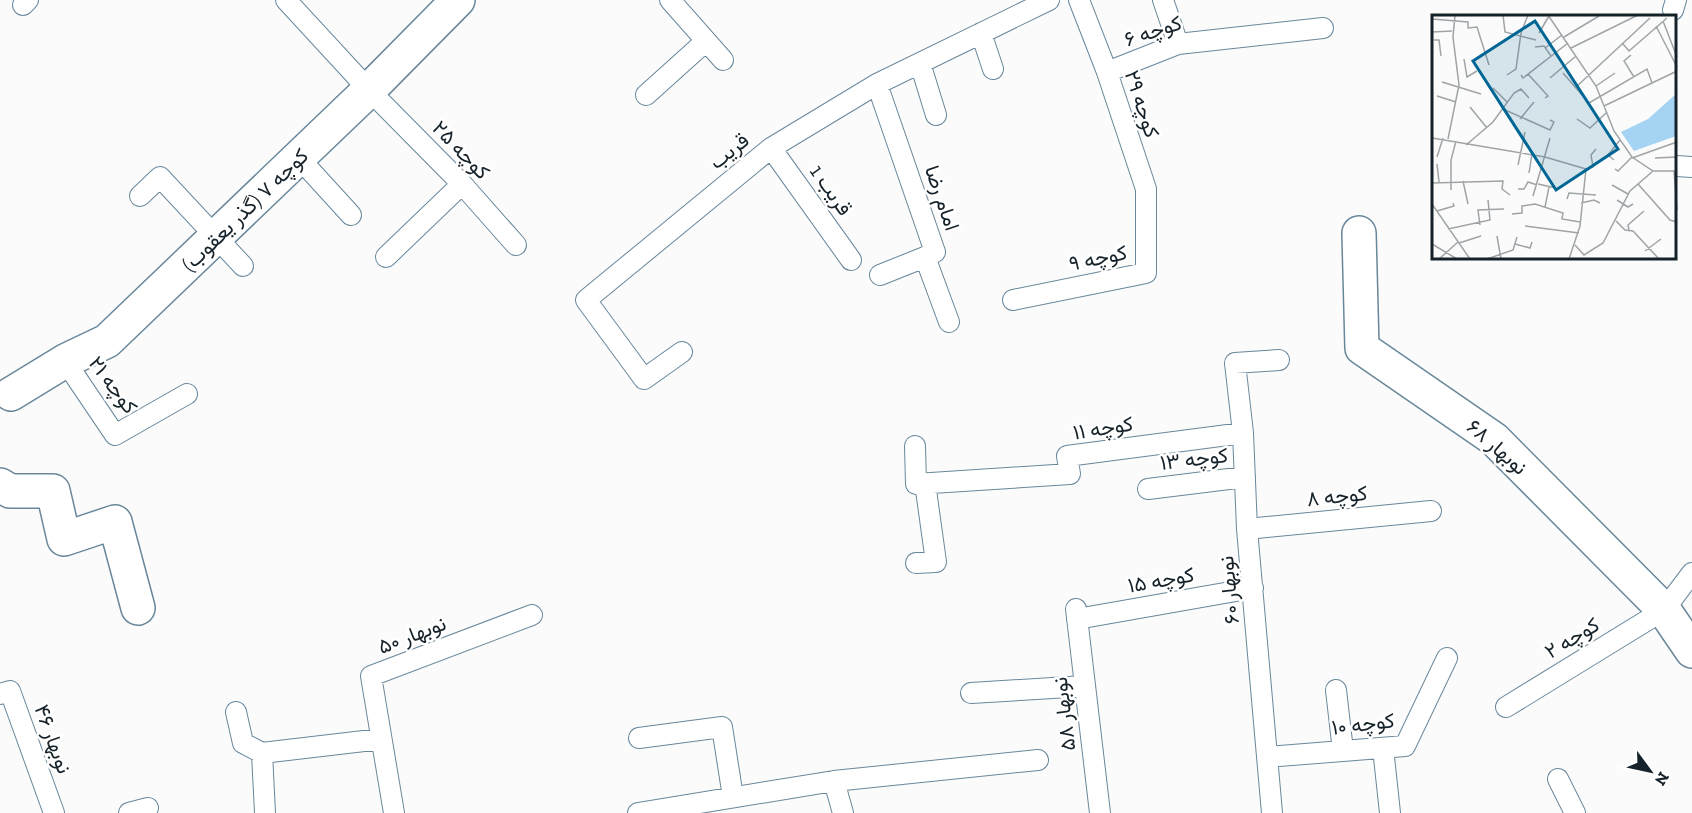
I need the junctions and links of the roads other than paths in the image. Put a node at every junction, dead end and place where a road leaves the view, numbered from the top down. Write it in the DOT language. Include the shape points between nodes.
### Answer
graph roads {
  1 [pos="286,0"];
  2 [pos="458,0"];
  3 [pos="670,0"];
  4 [pos="1049,0"];
  5 [pos="1079,0"];
  6 [pos="1163,0"];
  7 [pos="1323,28"];
  8 [pos="981,33"];
  9 [pos="706,41"];
  10 [pos="1178,44"];
  11 [pos="723,60"];
  12 [pos="920,63"];
  13 [pos="993,69"];
  14 [pos="1107,72"];
  15 [pos="877,84"];
  16 [pos="369,90"];
  17 [pos="646,95"];
  18 [pos="936,114"];
  19 [pos="771,148"];
  20 [pos="299,158"];
  21 [pos="1677,166"];
  22 [pos="1692,167"];
  23 [pos="462,184"];
  24 [pos="1146,189"];
  25 [pos="140,196"];
  26 [pos="351,215"];
  27 [pos="1359,233"];
  28 [pos="218,237"];
  29 [pos="516,245"];
  30 [pos="386,257"];
  31 [pos="925,257"];
  32 [pos="850,260"];
  33 [pos="243,266"];
  34 [pos="880,275"];
  35 [pos="1013,300"];
  36 [pos="949,322"];
  37 [pos="682,352"];
  38 [pos="1279,360"];
  39 [pos="65,361"];
  40 [pos="187,394"];
  41 [pos="4,396"];
  42 [pos="1243,433"];
  43 [pos="915,446"];
  44 [pos="1245,477"];
  45 [pos="921,484"];
  46 [pos="0,485"];
  47 [pos="1148,489"];
  48 [pos="1431,511"];
  49 [pos="1247,529"];
  50 [pos="916,564"];
  51 [pos="1692,573"];
  52 [pos="1253,588"];
  53 [pos="138,608"];
  54 [pos="1664,610"];
  55 [pos="1076,614"];
  56 [pos="532,615"];
  57 [pos="1692,651"];
  58 [pos="1447,658"];
  59 [pos="1085,686"];
  60 [pos="1336,690"];
  61 [pos="971,693"];
  62 [pos="0,694"];
  63 [pos="1506,707"];
  64 [pos="237,712"];
  65 [pos="639,738"];
  66 [pos="381,739"];
  67 [pos="1383,748"];
  68 [pos="1343,751"];
  69 [pos="262,753"];
  70 [pos="1268,757"];
  71 [pos="1038,760"];
  72 [pos="1557,779"];
  73 [pos="834,781"];
  74 [pos="733,797"];
  75 [pos="54,813"];
  76 [pos="265,813"];
  77 [pos="394,813"];
  78 [pos="638,813"];
  79 [pos="843,813"];
  80 [pos="1100,813"];
  81 [pos="1272,813"];
  82 [pos="1390,813"];
  83 [pos="1575,813"];
  1 -- 16 [label="lane, کوچه ۲۵"];
  2 -- 16 [label="street, کوچه ۷ (گذر یعقوب)"];
  3 -- 9 [label="lane"];
  4 -- 8 [label="lane, قریب"];
  5 -- 14 [label="lane, کوچه ۲۹"];
  6 -- 10 [label="lane"];
  7 -- 10 [label="lane, کوچه ۶"];
  8 -- 12 [label="lane, قریب"];
  8 -- 13 [label="lane"];
  9 -- 11 [label="lane"];
  9 -- 17 [label="lane"];
  10 -- 14 [label="lane, کوچه ۶"];
  12 -- 15 [label="lane, قریب"];
  12 -- 18 [label="lane"];
  14 -- 24 [label="lane, کوچه ۲۹"];
  15 -- 19 [label="lane, قریب"];
  15 -- 31 [label="lane, امام رضا" via="935,252"];
  16 -- 20 [label="street, کوچه ۷ (گذر یعقوب)"];
  16 -- 23 [label="lane, کوچه ۲۵"];
  19 -- 32 [label="lane, قریب 1"];
  19 -- 37 [label="lane, قریب" via="586,300 644,379"];
  20 -- 26 [label="lane"];
  20 -- 28 [label="street, کوچه ۷ (گذر یعقوب)"];
  21 -- 22 [label="lane"];
  23 -- 29 [label="lane, کوچه ۲۵"];
  23 -- 30 [label="lane"];
  24 -- 35 [label="lane, کوچه ۹" via="1146,273"];
  25 -- 28 [label="lane" via="160,177"];
  27 -- 54 [label="street, نوبهار ۶۸" via="1362,348 1494,439"];
  28 -- 33 [label="lane"];
  28 -- 39 [label="street, کوچه ۷ (گذر یعقوب)" via="107,341"];
  31 -- 34 [label="lane"];
  31 -- 36 [label="lane, امام رضا"];
  38 -- 42 [label="lane, نوبهار ۶۰" via="1235,363"];
  39 -- 40 [label="lane, کوچه ۲۱" via="115,435"];
  39 -- 41 [label="street, کوچه ۷ (گذر یعقوب)"];
  42 -- 44 [label="lane, نوبهار ۶۰"];
  42 -- 45 [label="lane, کوچه ۱۱" via="1067,456 1070,474"];
  43 -- 45 [label="lane"];
  44 -- 47 [label="lane, کوچه ۱۳"];
  44 -- 49 [label="lane, نوبهار ۶۰"];
  45 -- 50 [label="lane" via="936,562"];
  46 -- 53 [label="street" via="10,491 53,491 64,539 115,522"];
  48 -- 49 [label="lane, کوچه ۸"];
  49 -- 52 [label="lane, نوبهار ۶۰"];
  51 -- 54 [label="lane"];
  52 -- 55 [label="lane, کوچه ۱۵"];
  52 -- 70 [label="lane, نوبهار ۶۰"];
  54 -- 57 [label="street, نوبهار ۶۸"];
  54 -- 63 [label="lane, کوچه ۲"];
  55 -- 59 [label="lane, نوبهار ۵۸"];
  56 -- 66 [label="lane, نوبهار ۵۰" via="371,676"];
  58 -- 67 [label="lane, کوچه ۱۰" via="1405,746"];
  59 -- 61 [label="lane"];
  59 -- 80 [label="lane, نوبهار ۵۸"];
  60 -- 68 [label="lane"];
  62 -- 75 [label="lane, نوبهار ۴۶" via="10,691"];
  64 -- 69 [label="lane" via="243,743"];
  65 -- 74 [label="lane" via="722,727"];
  66 -- 69 [label="lane"];
  66 -- 77 [label="lane, نوبهار ۵۰"];
  67 -- 68 [label="lane, کوچه ۱۰"];
  67 -- 82 [label="lane"];
  68 -- 70 [label="lane, کوچه ۱۰"];
  69 -- 76 [label="lane"];
  70 -- 81 [label="lane, نوبهار ۶۰"];
  71 -- 73 [label="lane"];
  72 -- 83 [label="lane"];
  73 -- 74 [label="lane"];
  73 -- 79 [label="lane"];
  74 -- 78 [label="lane"];
}
